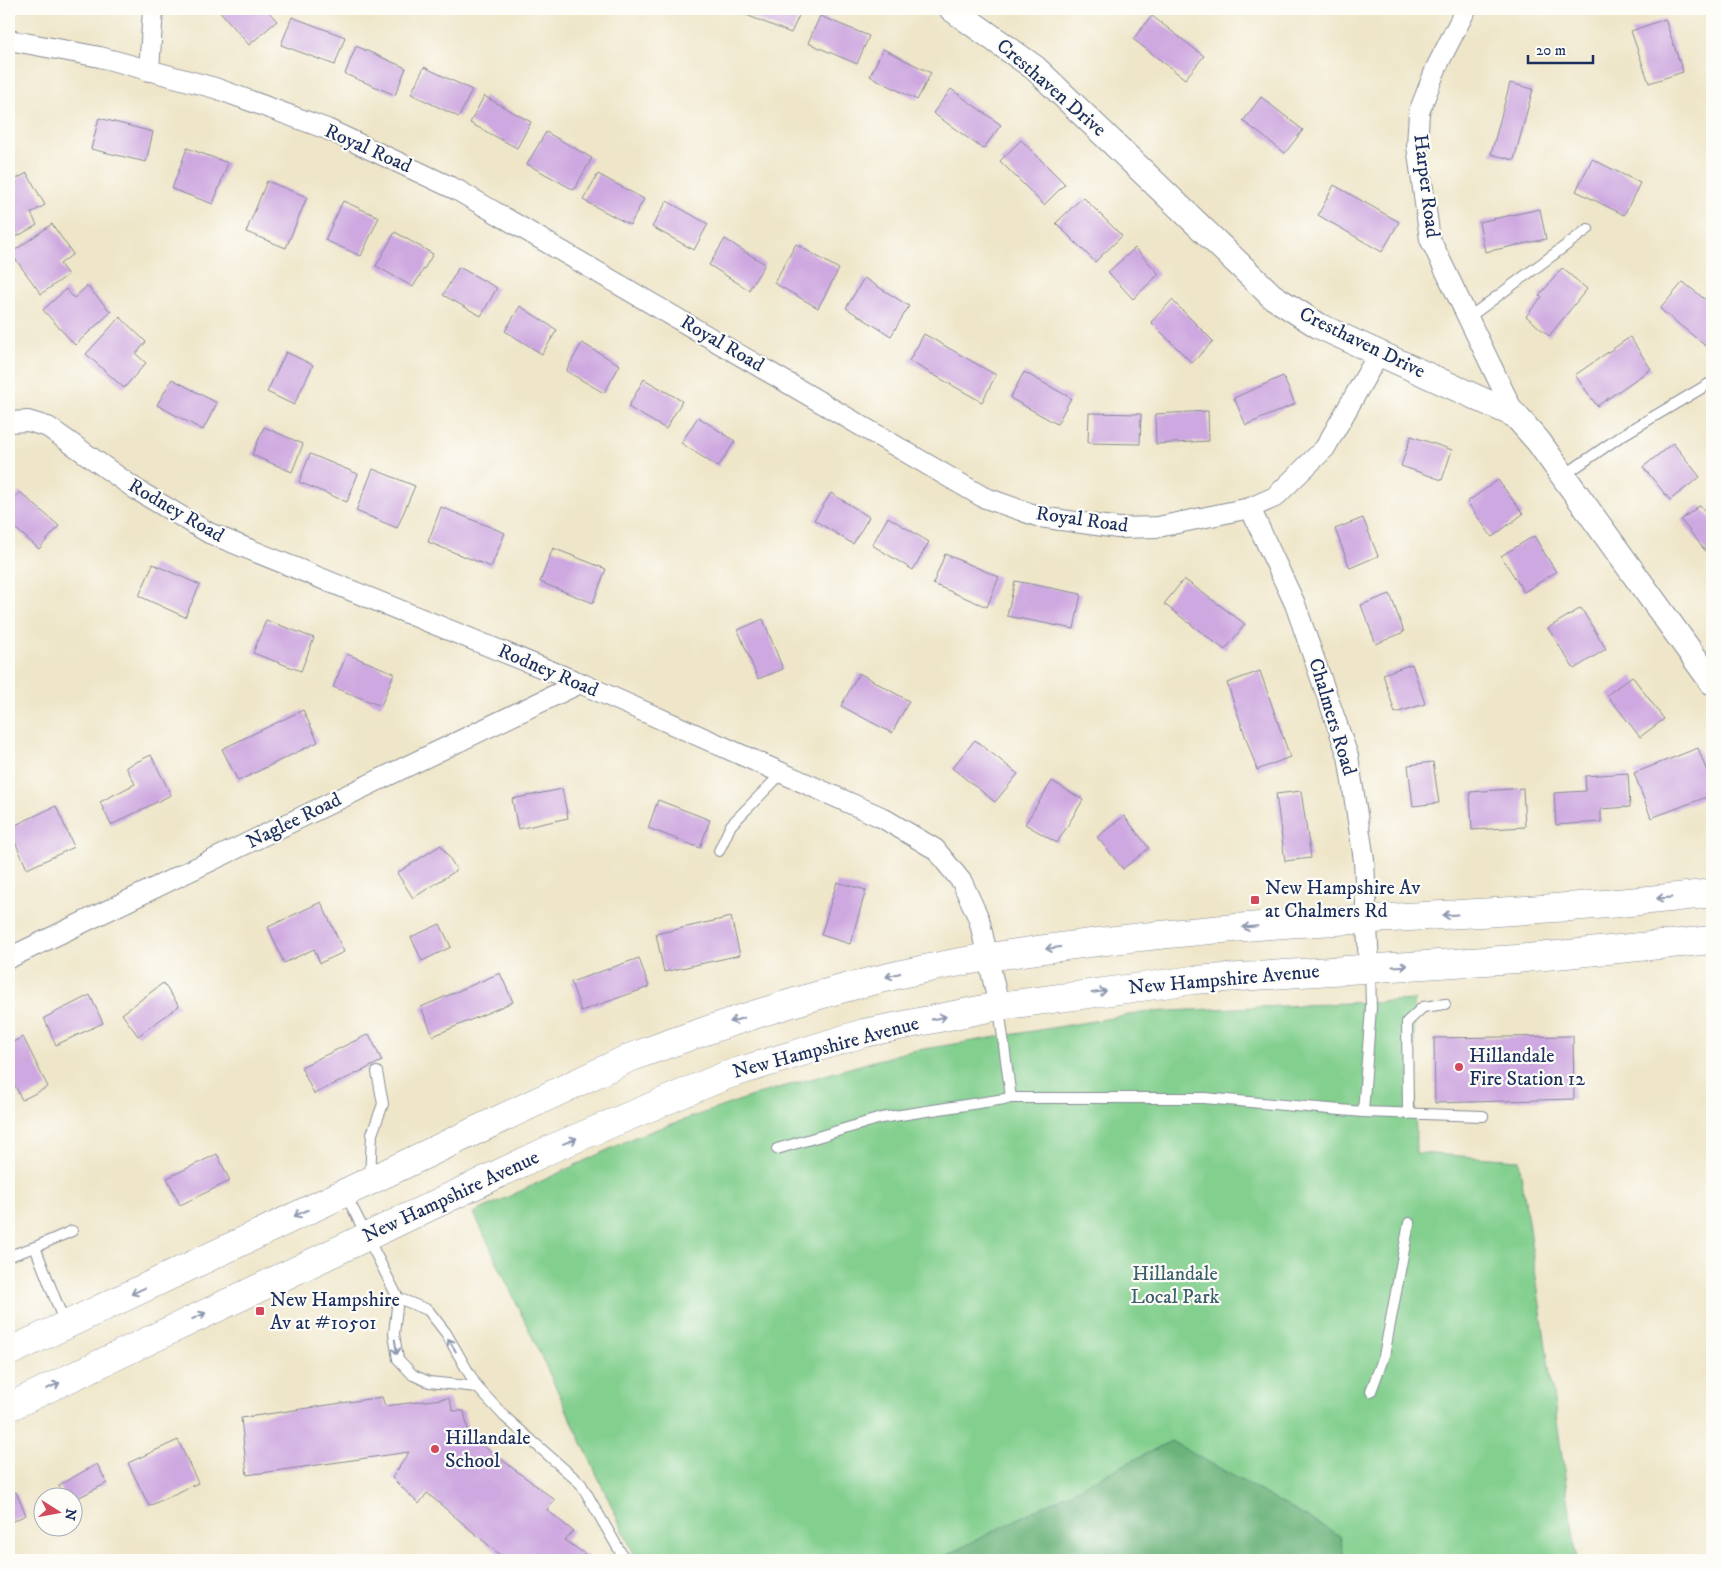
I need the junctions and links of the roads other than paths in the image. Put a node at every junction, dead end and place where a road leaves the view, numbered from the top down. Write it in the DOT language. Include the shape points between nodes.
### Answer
graph roads {
  1 [pos="153,9"];
  2 [pos="1466,9"];
  3 [pos="958,10"];
  4 [pos="9,40"];
  5 [pos="149,71"];
  6 [pos="1588,229"];
  7 [pos="1468,318"];
  8 [pos="1379,354"];
  9 [pos="1712,382"];
  10 [pos="1516,415"];
  11 [pos="9,422"];
  12 [pos="1563,476"];
  13 [pos="1250,508"];
  14 [pos="1712,682"];
  15 [pos="580,684"];
  16 [pos="782,773"];
  17 [pos="719,851"];
  18 [pos="1712,892"];
  19 [pos="1368,920"];
  20 [pos="1712,940"];
  21 [pos="989,957"];
  22 [pos="9,958"];
  23 [pos="1370,968"];
  24 [pos="1445,1004"];
  25 [pos="999,1006"];
  26 [pos="377,1072"];
  27 [pos="1011,1098"];
  28 [pos="1363,1112"];
  29 [pos="1408,1114"];
  30 [pos="1483,1116"];
  31 [pos="777,1149"];
  32 [pos="370,1180"];
  33 [pos="345,1192"];
  34 [pos="1409,1223"];
  35 [pos="72,1231"];
  36 [pos="368,1236"];
  37 [pos="35,1247"];
  38 [pos="9,1256"];
  39 [pos="398,1298"];
  40 [pos="66,1325"];
  41 [pos="9,1352"];
  42 [pos="477,1386"];
  43 [pos="1371,1390"];
  44 [pos="9,1407"];
  45 [pos="626,1560"];
  1 -- 5 [label="street"];
  2 -- 7 [label="street, Harper Road" via="1437,66 1419,112 1417,146 1430,239"];
  3 -- 8 [label="street, Cresthaven Drive" via="1035,68 1272,296 1320,326"];
  4 -- 5 [label="street, Royal Road" via="100,57"];
  5 -- 13 [label="street, Royal Road" via="215,88 327,129 457,190 983,497 1040,517 1118,528 1158,527"];
  6 -- 7 [label="lane"];
  7 -- 10 [label="street, Harper Road"];
  8 -- 10 [label="street, Cresthaven Drive"];
  8 -- 13 [label="street, Royal Road" via="1325,448 1275,497"];
  9 -- 12 [label="lane" via="1621,436"];
  10 -- 12 [label="street, Cresthaven Drive"];
  11 -- 15 [label="street, Rodney Road" via="28,421 48,427 136,490 210,533"];
  12 -- 14 [label="street, Cresthaven Drive"];
  13 -- 19 [label="street, Chalmers Road" via="1295,604 1348,756 1364,860"];
  15 -- 16 [label="street, Rodney Road"];
  15 -- 22 [label="street, Naglee Road"];
  16 -- 17 [label="lane" via="731,825"];
  16 -- 21 [label="street, Rodney Road" via="881,816 935,849 962,882 979,919"];
  18 -- 19 [label="main road, one-way"];
  19 -- 21 [label="main road, one-way" via="1295,923 1121,939"];
  19 -- 23 [label="street, Chalmers Road"];
  23 -- 20 [label="main road, New Hampshire Avenue, one-way" via="1516,960"];
  21 -- 25 [label="street, Rodney Road"];
  21 -- 32 [label="main road, one-way" via="904,973 706,1030 629,1058"];
  25 -- 23 [label="main road, New Hampshire Avenue, one-way" via="1193,980"];
  23 -- 28 [label="lane" via="1371,1008"];
  24 -- 29 [label="lane" via="1423,1006 1407,1022"];
  25 -- 27 [label="lane"];
  36 -- 25 [label="main road, New Hampshire Avenue, one-way" via="553,1148 727,1075 864,1034"];
  26 -- 32 [label="lane" via="383,1104 372,1134"];
  27 -- 28 [label="lane" via="1204,1098"];
  27 -- 31 [label="lane" via="882,1118"];
  28 -- 29 [label="lane"];
  29 -- 30 [label="lane"];
  32 -- 33 [label="main road"];
  33 -- 36 [label="lane"];
  33 -- 40 [label="main road, one-way"];
  34 -- 43 [label="lane" via="1384,1356"];
  35 -- 37 [label="lane"];
  36 -- 39 [label="lane"];
  44 -- 36 [label="main road, New Hampshire Avenue, one-way"];
  37 -- 38 [label="lane"];
  37 -- 40 [label="lane"];
  42 -- 39 [label="lane, one-way" via="446,1333 428,1310"];
  39 -- 42 [label="lane, one-way" via="394,1334 398,1359 413,1375 428,1382"];
  40 -- 41 [label="main road"];
  42 -- 45 [label="lane" via="505,1417 581,1484"];
}
